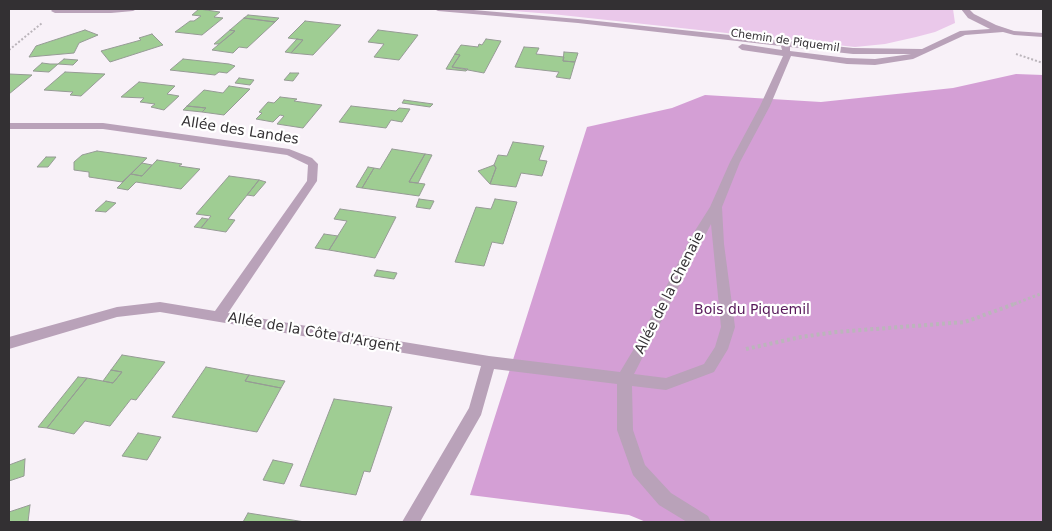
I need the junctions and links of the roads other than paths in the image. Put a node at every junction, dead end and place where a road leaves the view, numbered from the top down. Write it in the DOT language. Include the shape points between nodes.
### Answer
graph roads {
  1 [pos="133,9"];
  2 [pos="438,9"];
  3 [pos="965,9"];
  4 [pos="57,10"];
  5 [pos="971,16"];
  6 [pos="1003,30"];
  7 [pos="963,33"];
  8 [pos="1026,34"];
  9 [pos="1043,34"];
  10 [pos="1043,40"];
  11 [pos="786,48"];
  12 [pos="9,126"];
  13 [pos="716,207"];
  14 [pos="218,317"];
  15 [pos="9,343"];
  16 [pos="488,362"];
  17 [pos="624,378"];
  18 [pos="411,522"];
  19 [pos="702,522"];
  1 -- 4 [label="street"];
  2 -- 11 [label="street, Chemin de Piquemil" via="578,21 646,29 699,40"];
  3 -- 5 [label="street"];
  5 -- 6 [label="street"];
  5 -- 7 [label="street"];
  6 -- 7 [label="street, Chemin de Piquemil"];
  6 -- 8 [label="street"];
  7 -- 11 [label="street, Chemin de Piquemil" via="910,57 875,62 847,61"];
  8 -- 9 [label="street"];
  8 -- 10 [label="street"];
  11 -- 13 [label="street, Allée de la Chenaie" via="765,106 735,162"];
  12 -- 14 [label="street, Allée des Landes" via="103,126 288,152 313,164 312,181"];
  13 -- 17 [label="street, Allée de la Chenaie" via="697,237"];
  13 -- 17 [label="street, Allée de la Chenaie" via="728,327 721,349 709,368 666,384"];
  14 -- 15 [label="street, Allée de la Côte d'Argent" via="160,306 117,312"];
  14 -- 16 [label="street, Allée de la Côte d'Argent"];
  16 -- 17 [label="street, Allée de la Côte d'Argent"];
  16 -- 18 [label="street" via="476,410"];
  17 -- 19 [label="street" via="625,430 639,470 665,499"];
}
